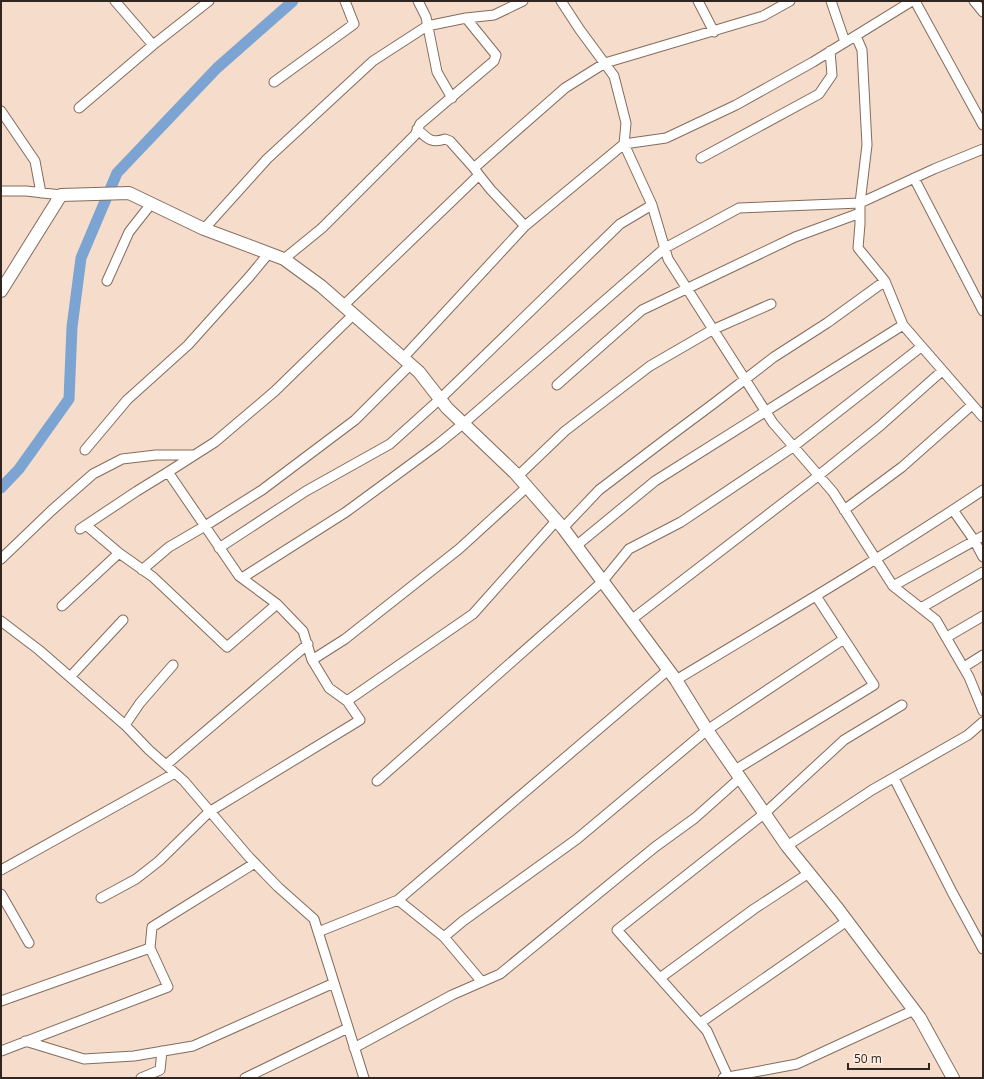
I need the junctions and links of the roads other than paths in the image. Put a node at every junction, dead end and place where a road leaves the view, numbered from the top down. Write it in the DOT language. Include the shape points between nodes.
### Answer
graph roads {
  1 [pos="115,1"];
  2 [pos="209,1"];
  3 [pos="345,1"];
  4 [pos="418,1"];
  5 [pos="523,1"];
  6 [pos="561,1"];
  7 [pos="698,1"];
  8 [pos="790,1"];
  9 [pos="831,1"];
  10 [pos="914,1"];
  11 [pos="974,1"];
  12 [pos="983,12"];
  13 [pos="466,18"];
  14 [pos="427,26"];
  15 [pos="714,32"];
  16 [pos="856,36"];
  17 [pos="845,42"];
  18 [pos="153,45"];
  19 [pos="830,51"];
  20 [pos="605,63"];
  21 [pos="274,82"];
  22 [pos="452,98"];
  23 [pos="79,108"];
  24 [pos="1,111"];
  25 [pos="983,125"];
  26 [pos="417,130"];
  27 [pos="624,144"];
  28 [pos="983,149"];
  29 [pos="701,158"];
  30 [pos="476,171"];
  31 [pos="914,178"];
  32 [pos="1,191"];
  33 [pos="41,193"];
  34 [pos="61,195"];
  35 [pos="860,203"];
  36 [pos="151,204"];
  37 [pos="652,205"];
  38 [pos="860,213"];
  39 [pos="525,226"];
  40 [pos="204,229"];
  41 [pos="665,248"];
  42 [pos="269,253"];
  43 [pos="284,259"];
  44 [pos="107,281"];
  45 [pos="885,281"];
  46 [pos="687,289"];
  47 [pos="1,291"];
  48 [pos="771,304"];
  49 [pos="344,305"];
  50 [pos="983,311"];
  51 [pos="354,314"];
  52 [pos="903,325"];
  53 [pos="712,330"];
  54 [pos="922,347"];
  55 [pos="407,361"];
  56 [pos="942,371"];
  57 [pos="744,380"];
  58 [pos="557,385"];
  59 [pos="440,398"];
  60 [pos="972,405"];
  61 [pos="765,412"];
  62 [pos="983,417"];
  63 [pos="464,423"];
  64 [pos="793,446"];
  65 [pos="85,450"];
  66 [pos="194,455"];
  67 [pos="168,472"];
  68 [pos="518,476"];
  69 [pos="818,476"];
  70 [pos="527,487"];
  71 [pos="983,490"];
  72 [pos="844,510"];
  73 [pos="953,510"];
  74 [pos="560,525"];
  75 [pos="205,526"];
  76 [pos="983,536"];
  77 [pos="974,540"];
  78 [pos="576,546"];
  79 [pos="219,548"];
  80 [pos="119,553"];
  81 [pos="983,557"];
  82 [pos="1,559"];
  83 [pos="876,559"];
  84 [pos="142,570"];
  85 [pos="983,572"];
  86 [pos="242,578"];
  87 [pos="602,582"];
  88 [pos="893,586"];
  89 [pos="816,596"];
  90 [pos="277,604"];
  91 [pos="62,606"];
  92 [pos="922,608"];
  93 [pos="983,616"];
  94 [pos="123,620"];
  95 [pos="631,620"];
  96 [pos="1,621"];
  97 [pos="947,637"];
  98 [pos="844,639"];
  99 [pos="308,644"];
  100 [pos="983,655"];
  101 [pos="312,660"];
  102 [pos="173,665"];
  103 [pos="964,667"];
  104 [pos="668,670"];
  105 [pos="70,676"];
  106 [pos="676,680"];
  107 [pos="347,701"];
  108 [pos="902,705"];
  109 [pos="983,711"];
  110 [pos="983,722"];
  111 [pos="125,725"];
  112 [pos="707,730"];
  113 [pos="166,765"];
  114 [pos="175,773"];
  115 [pos="738,774"];
  116 [pos="894,778"];
  117 [pos="377,781"];
  118 [pos="209,812"];
  119 [pos="765,813"];
  120 [pos="787,846"];
  121 [pos="255,863"];
  122 [pos="1,870"];
  123 [pos="809,873"];
  124 [pos="1,894"];
  125 [pos="101,898"];
  126 [pos="398,900"];
  127 [pos="847,921"];
  128 [pos="318,932"];
  129 [pos="444,937"];
  130 [pos="29,943"];
  131 [pos="150,948"];
  132 [pos="983,949"];
  133 [pos="660,978"];
  134 [pos="482,982"];
  135 [pos="334,983"];
  136 [pos="1,1001"];
  137 [pos="914,1010"];
  138 [pos="700,1023"];
  139 [pos="348,1028"];
  140 [pos="25,1041"];
  141 [pos="354,1048"];
  142 [pos="162,1051"];
  143 [pos="1,1052"];
  144 [pos="141,1078"];
  145 [pos="246,1078"];
  146 [pos="364,1078"];
  147 [pos="726,1078"];
  148 [pos="953,1078"];
  1 -- 18 [label="street"];
  2 -- 18 [label="street"];
  3 -- 21 [label="street" via="354,24"];
  4 -- 14 [label="street" via="426,16"];
  5 -- 13 [label="street" via="494,15"];
  6 -- 20 [label="street"];
  7 -- 15 [label="street"];
  8 -- 15 [label="street" via="763,16"];
  9 -- 17 [label="street"];
  10 -- 16 [label="street"];
  10 -- 25 [label="street"];
  11 -- 12 [label="street"];
  13 -- 14 [label="street"];
  13 -- 22 [label="street" via="496,55 489,66"];
  14 -- 22 [label="street" via="437,72"];
  14 -- 40 [label="street" via="374,61 267,159"];
  15 -- 20 [label="street"];
  16 -- 17 [label="street"];
  16 -- 35 [label="street" via="862,50 867,145"];
  17 -- 19 [label="street"];
  18 -- 23 [label="street"];
  19 -- 27 [label="street" via="736,104 666,138"];
  19 -- 29 [label="street" via="832,75 819,94"];
  20 -- 27 [label="street" via="614,76 626,123"];
  20 -- 30 [label="street" via="565,88"];
  22 -- 26 [label="street" via="420,124"];
  24 -- 33 [label="street" via="35,161"];
  26 -- 30 [label="street" via="433,141 450,141"];
  26 -- 43 [label="street" via="415,135 322,228"];
  27 -- 37 [label="street"];
  27 -- 39 [label="street"];
  28 -- 31 [label="street"];
  30 -- 39 [label="street"];
  30 -- 49 [label="street"];
  31 -- 35 [label="street"];
  31 -- 50 [label="street"];
  32 -- 33 [label="street"];
  33 -- 34 [label="street"];
  34 -- 36 [label="street" via="129,193"];
  34 -- 47 [label="street"];
  35 -- 38 [label="street"];
  35 -- 41 [label="street" via="739,208"];
  36 -- 40 [label="street"];
  36 -- 44 [label="street" via="129,232"];
  37 -- 41 [label="street"];
  37 -- 59 [label="street" via="620,224"];
  38 -- 45 [label="street" via="858,248"];
  38 -- 46 [label="street" via="795,237"];
  39 -- 55 [label="street"];
  40 -- 42 [label="street"];
  41 -- 46 [label="street" via="668,259"];
  41 -- 63 [label="street"];
  42 -- 43 [label="street"];
  42 -- 65 [label="street" via="188,345 127,400"];
  43 -- 49 [label="street"];
  45 -- 52 [label="street"];
  45 -- 57 [label="street"];
  46 -- 53 [label="street"];
  46 -- 58 [label="street" via="642,310"];
  48 -- 53 [label="street"];
  49 -- 51 [label="street"];
  51 -- 55 [label="street"];
  51 -- 66 [label="street" via="275,391 215,442"];
  52 -- 54 [label="street"];
  52 -- 61 [label="street"];
  53 -- 57 [label="street"];
  53 -- 68 [label="street" via="650,366 565,432"];
  54 -- 56 [label="street"];
  54 -- 64 [label="street"];
  55 -- 59 [label="street"];
  55 -- 75 [label="street" via="355,420 262,490"];
  56 -- 60 [label="street"];
  56 -- 69 [label="street"];
  57 -- 61 [label="street"];
  57 -- 74 [label="street" via="599,490"];
  59 -- 63 [label="street"];
  59 -- 79 [label="street" via="390,444 306,491"];
  60 -- 62 [label="street"];
  60 -- 72 [label="street" via="902,467"];
  61 -- 64 [label="street"];
  61 -- 78 [label="street" via="655,481"];
  63 -- 68 [label="street"];
  63 -- 86 [label="street" via="346,512"];
  64 -- 69 [label="street"];
  64 -- 87 [label="street" via="681,522 629,549"];
  66 -- 67 [label="street"];
  66 -- 82 [label="street" via="156,455 122,459 94,474"];
  67 -- 75 [label="street"];
  67 -- 80 [label="street" via="83,527"];
  68 -- 70 [label="street"];
  69 -- 72 [label="street" via="833,492"];
  69 -- 95 [label="street"];
  70 -- 74 [label="street"];
  70 -- 101 [label="street" via="459,549 344,639"];
  71 -- 73 [label="street"];
  72 -- 83 [label="street"];
  73 -- 77 [label="street"];
  73 -- 83 [label="street"];
  74 -- 78 [label="street"];
  74 -- 107 [label="street" via="473,614"];
  75 -- 79 [label="street"];
  75 -- 84 [label="street" via="169,547"];
  76 -- 77 [label="street"];
  77 -- 81 [label="street"];
  77 -- 88 [label="street"];
  78 -- 87 [label="street"];
  79 -- 86 [label="street"];
  80 -- 84 [label="street"];
  80 -- 91 [label="street"];
  83 -- 88 [label="street"];
  83 -- 89 [label="street"];
  84 -- 90 [label="street" via="153,577 227,647"];
  85 -- 92 [label="street"];
  86 -- 90 [label="street"];
  87 -- 95 [label="street"];
  87 -- 117 [label="street"];
  88 -- 92 [label="street"];
  89 -- 98 [label="street"];
  89 -- 106 [label="street"];
  90 -- 99 [label="street" via="303,631"];
  92 -- 97 [label="street" via="936,620"];
  93 -- 97 [label="street"];
  94 -- 105 [label="street"];
  95 -- 104 [label="street"];
  96 -- 105 [label="street"];
  97 -- 103 [label="street"];
  98 -- 112 [label="street"];
  98 -- 115 [label="street" via="874,685"];
  99 -- 101 [label="street"];
  99 -- 113 [label="street"];
  100 -- 103 [label="street"];
  101 -- 107 [label="street" via="329,688"];
  102 -- 111 [label="street" via="140,703"];
  103 -- 109 [label="street"];
  104 -- 106 [label="street"];
  104 -- 126 [label="street"];
  105 -- 111 [label="street"];
  106 -- 112 [label="street"];
  107 -- 118 [label="street" via="360,720"];
  108 -- 119 [label="street" via="844,740"];
  110 -- 116 [label="street" via="968,735"];
  111 -- 113 [label="street"];
  112 -- 115 [label="street"];
  112 -- 129 [label="street" via="577,839"];
  113 -- 114 [label="street"];
  114 -- 118 [label="street"];
  114 -- 122 [label="street"];
  115 -- 119 [label="street"];
  115 -- 134 [label="street" via="695,818 655,847 500,974"];
  116 -- 120 [label="street"];
  116 -- 132 [label="street"];
  118 -- 121 [label="street"];
  118 -- 125 [label="street" via="136,879"];
  119 -- 120 [label="street"];
  119 -- 133 [label="street" via="617,930"];
  120 -- 123 [label="street"];
  121 -- 128 [label="street" via="314,919"];
  121 -- 131 [label="street" via="152,927"];
  123 -- 127 [label="street"];
  123 -- 133 [label="street" via="754,909"];
  124 -- 130 [label="street"];
  126 -- 128 [label="street"];
  126 -- 129 [label="street"];
  127 -- 137 [label="street"];
  127 -- 138 [label="street"];
  128 -- 135 [label="street"];
  129 -- 134 [label="street"];
  131 -- 136 [label="street"];
  131 -- 140 [label="street" via="168,987"];
  133 -- 138 [label="street"];
  134 -- 141 [label="street" via="452,995"];
  135 -- 139 [label="street"];
  135 -- 142 [label="street" via="193,1046"];
  137 -- 147 [label="street" via="797,1064"];
  137 -- 148 [label="street"];
  138 -- 147 [label="street" via="707,1031"];
  139 -- 141 [label="street"];
  139 -- 145 [label="street"];
  140 -- 142 [label="street" via="84,1059 134,1056"];
  140 -- 143 [label="street"];
  141 -- 146 [label="street"];
  142 -- 144 [label="street" via="160,1070"];
}
